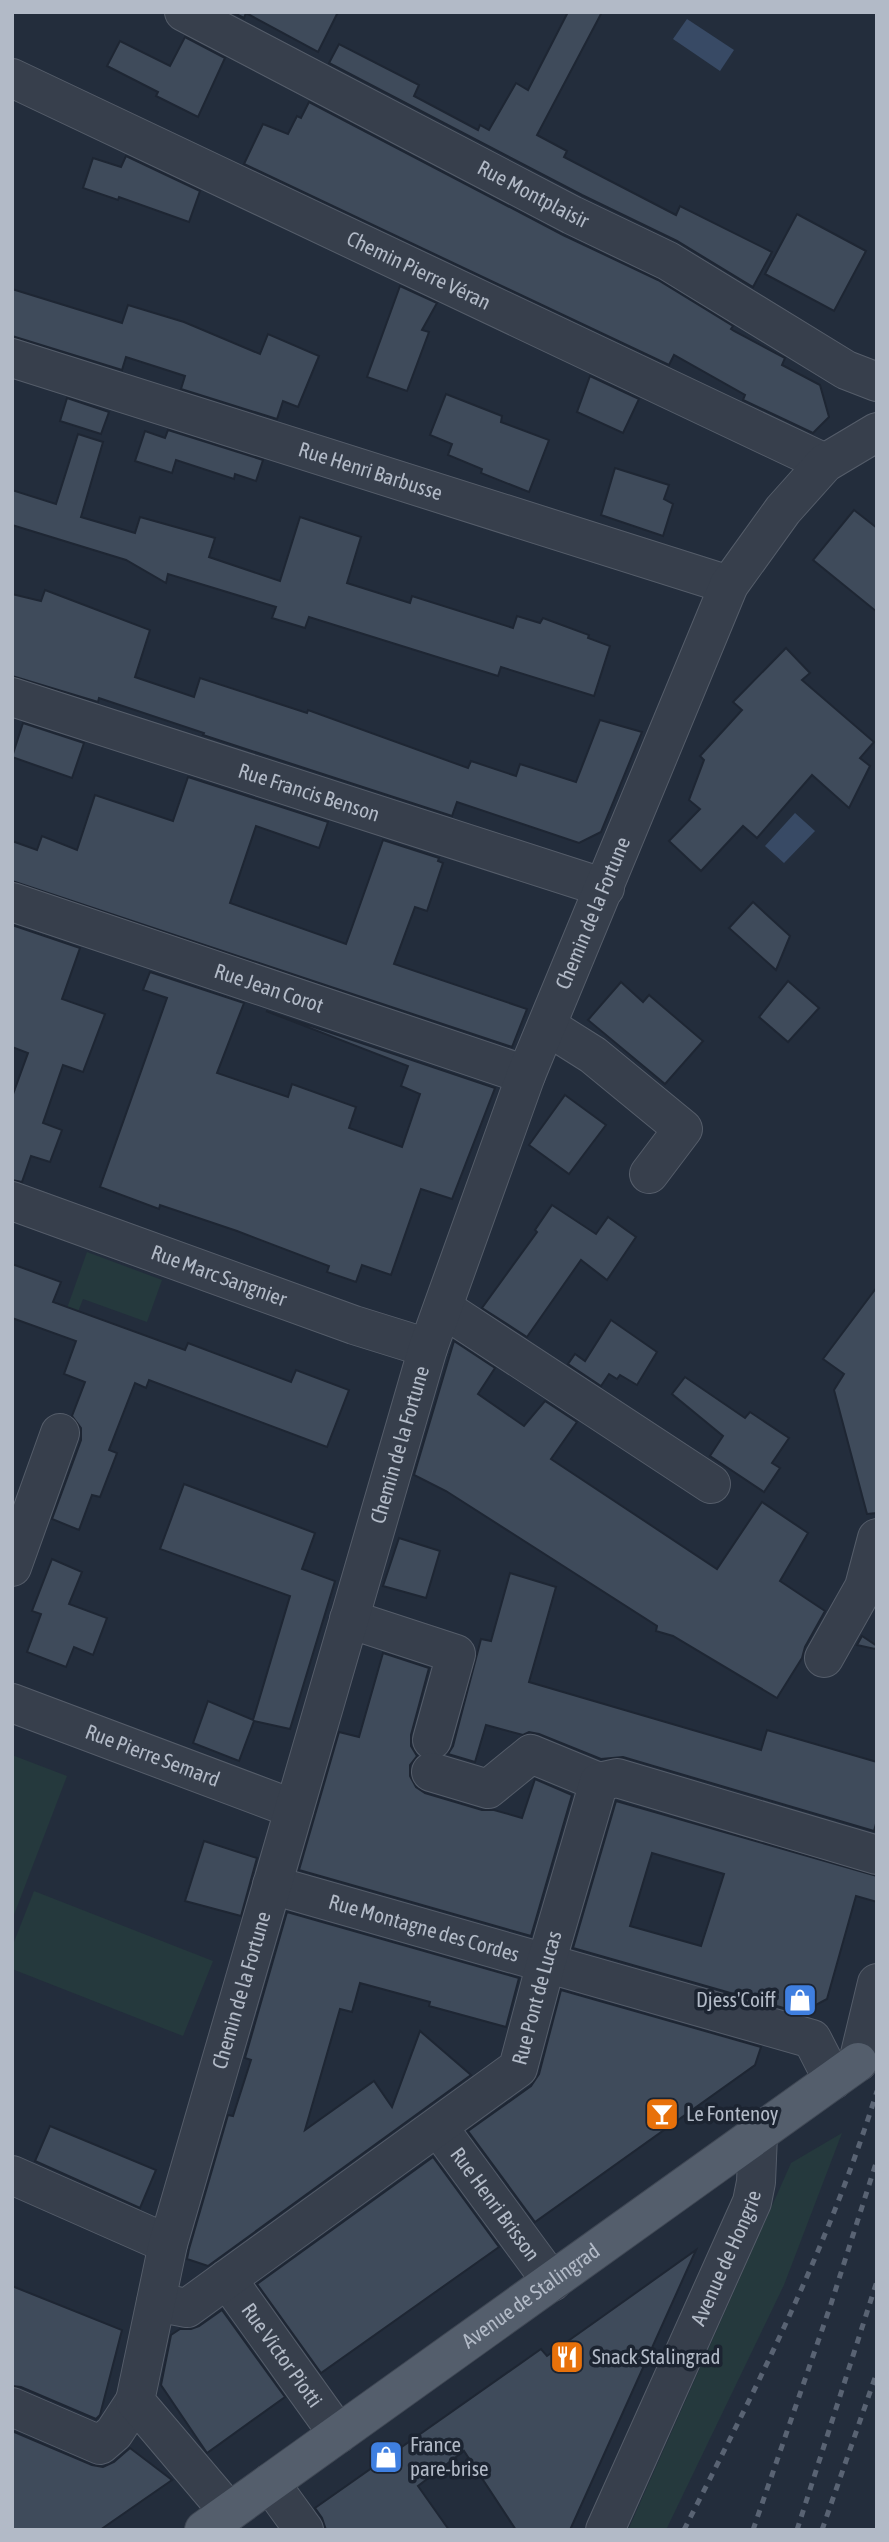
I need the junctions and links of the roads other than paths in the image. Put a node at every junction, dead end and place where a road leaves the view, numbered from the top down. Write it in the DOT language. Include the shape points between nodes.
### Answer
graph roads {
  1 [pos="184,12"];
  2 [pos="12,78"];
  3 [pos="12,358"];
  4 [pos="877,382"];
  5 [pos="877,432"];
  6 [pos="825,463"];
  7 [pos="729,585"];
  8 [pos="12,697"];
  9 [pos="605,888"];
  10 [pos="12,902"];
  11 [pos="547,1026"];
  12 [pos="526,1075"];
  13 [pos="649,1174"];
  14 [pos="12,1201"];
  15 [pos="443,1308"];
  16 [pos="428,1348"];
  17 [pos="60,1433"];
  18 [pos="711,1484"];
  19 [pos="877,1538"];
  20 [pos="12,1567"];
  21 [pos="349,1619"];
  22 [pos="824,1658"];
  23 [pos="12,1703"];
  24 [pos="599,1782"];
  25 [pos="294,1809"];
  26 [pos="877,1855"];
  27 [pos="272,1885"];
  28 [pos="546,1963"];
  29 [pos="877,1983"];
  30 [pos="845,2071"];
  31 [pos="438,2127"];
  32 [pos="758,2135"];
  33 [pos="12,2175"];
  34 [pos="168,2244"];
  35 [pos="227,2279"];
  36 [pos="552,2282"];
  37 [pos="156,2302"];
  38 [pos="135,2401"];
  39 [pos="12,2407"];
  40 [pos="338,2434"];
  41 [pos="270,2483"];
  42 [pos="217,2521"];
  43 [pos="304,2530"];
  44 [pos="605,2530"];
  1 -- 4 [label="street, Rue Montplaisir" via="668,261 846,370"];
  2 -- 6 [label="street, Chemin Pierre Véran"];
  3 -- 7 [label="street, Rue Henri Barbusse"];
  5 -- 6 [label="street, Chemin de la Fortune"];
  6 -- 7 [label="street, Chemin de la Fortune" via="783,510"];
  7 -- 9 [label="street, Chemin de la Fortune"];
  8 -- 9 [label="street, Rue Francis Benson"];
  9 -- 11 [label="street, Chemin de la Fortune"];
  10 -- 12 [label="street, Rue Jean Corot"];
  11 -- 12 [label="street, Chemin de la Fortune"];
  11 -- 13 [label="street" via="593,1055 683,1129"];
  12 -- 15 [label="street, Chemin de la Fortune"];
  14 -- 16 [label="street, Rue Marc Sangnier"];
  15 -- 16 [label="street, Chemin de la Fortune"];
  15 -- 18 [label="street"];
  16 -- 21 [label="street, Chemin de la Fortune"];
  17 -- 20 [label="street"];
  19 -- 22 [label="street" via="864,1587"];
  21 -- 24 [label="street" via="456,1654 431,1756 488,1789 531,1754"];
  21 -- 25 [label="street, Chemin de la Fortune"];
  23 -- 25 [label="street, Rue Pierre Semard"];
  24 -- 26 [label="street" via="617,1777"];
  24 -- 28 [label="street, Rue Pont de Lucas"];
  25 -- 27 [label="street, Chemin de la Fortune"];
  27 -- 28 [label="street, Rue Montagne des Cordes"];
  27 -- 34 [label="street, Chemin de la Fortune"];
  28 -- 30 [label="street, Rue Montagne des Cordes" via="813,2039"];
  28 -- 31 [label="street, Rue Pont de Lucas" via="518,2068"];
  29 -- 30 [label="street"];
  30 -- 32 [label="main road, Avenue de Stalingrad"];
  31 -- 35 [label="street, Rue Pont de Lucas"];
  31 -- 36 [label="street, Rue Henri Brisson"];
  32 -- 36 [label="main road, Avenue de Stalingrad"];
  32 -- 44 [label="street, Avenue de Hongrie" via="751,2202"];
  33 -- 34 [label="street"];
  34 -- 37 [label="street, Chemin de la Fortune"];
  35 -- 37 [label="street, Rue Pont de Lucas" via="187,2308"];
  35 -- 40 [label="street, Rue Victor Piotti"];
  36 -- 40 [label="main road, Avenue de Stalingrad"];
  37 -- 38 [label="street, Chemin de la Fortune"];
  38 -- 39 [label="street" via="100,2445"];
  38 -- 42 [label="street"];
  40 -- 41 [label="main road, Avenue de Stalingrad"];
  41 -- 42 [label="main road, Avenue de Stalingrad"];
  41 -- 43 [label="street"];
}
